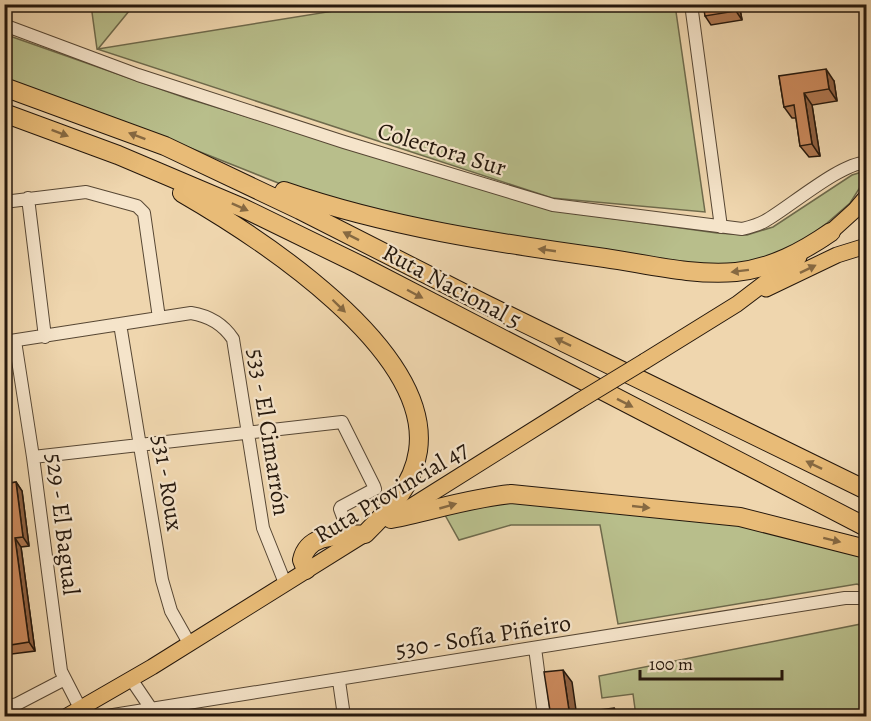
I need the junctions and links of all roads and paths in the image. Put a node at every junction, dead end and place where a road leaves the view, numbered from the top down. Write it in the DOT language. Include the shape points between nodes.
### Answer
graph roads {
  1 [pos="691,4"];
  2 [pos="4,25"];
  3 [pos="4,87"];
  4 [pos="4,113"];
  5 [pos="165,146"];
  6 [pos="118,155"];
  7 [pos="867,163"];
  8 [pos="867,197"];
  9 [pos="28,198"];
  10 [pos="4,202"];
  11 [pos="722,227"];
  12 [pos="831,232"];
  13 [pos="867,246"];
  14 [pos="737,304"];
  15 [pos="159,318"];
  16 [pos="120,324"];
  17 [pos="45,337"];
  18 [pos="10,342"];
  19 [pos="248,432"];
  20 [pos="141,445"];
  21 [pos="33,457"];
  22 [pos="867,490"];
  23 [pos="391,519"];
  24 [pos="867,527"];
  25 [pos="357,535"];
  26 [pos="867,549"];
  27 [pos="306,570"];
  28 [pos="285,583"];
  29 [pos="867,598"];
  30 [pos="189,643"];
  31 [pos="535,648"];
  32 [pos="65,678"];
  33 [pos="131,679"];
  34 [pos="339,681"];
  35 [pos="4,707"];
  36 [pos="74,712"];
  37 [pos="152,713"];
  38 [pos="107,717"];
  39 [pos="344,717"];
  40 [pos="544,717"];
  1 -- 11 [label="street"];
  2 -- 11 [label="street, Colectora Sur" via="138,75 553,205"];
  5 -- 3 [label="highway, Ruta Nacional 5, one-way"];
  4 -- 6 [label="highway, Ruta Nacional 5, one-way"];
  12 -- 5 [label="highway, one-way" via="781,261 756,269 710,273 481,241 354,214 228,172"];
  22 -- 5 [label="highway, Ruta Nacional 5, one-way"];
  6 -- 24 [label="highway, Ruta Nacional 5, one-way" via="243,208 360,265"];
  6 -- 25 [label="highway, one-way" via="266,245 355,321 397,371 416,411 418,451 403,492 385,514"];
  7 -- 11 [label="street, Colectora Sur" via="834,176 756,226"];
  8 -- 12 [label="main road, Ruta Provincial 47"];
  9 -- 10 [label="street"];
  9 -- 15 [label="street" via="86,192 142,210"];
  9 -- 17 [label="street"];
  12 -- 14 [label="main road, Ruta Provincial 47"];
  14 -- 13 [label="main road, Ruta Provincial 47, one-way" via="837,255"];
  14 -- 23 [label="main road, Ruta Provincial 47, bridge"];
  15 -- 16 [label="street"];
  15 -- 19 [label="street, 533 - El Cimarrón" via="203,315 220,324 233,339"];
  16 -- 17 [label="street"];
  16 -- 20 [label="street, 531 - Roux"];
  17 -- 18 [label="street"];
  18 -- 21 [label="street, 529 - El Bagual"];
  19 -- 20 [label="street"];
  19 -- 25 [label="street" via="342,422 375,489 340,509"];
  19 -- 28 [label="street, 533 - El Cimarrón" via="263,528"];
  20 -- 21 [label="street"];
  20 -- 30 [label="street, 531 - Roux" via="166,598"];
  21 -- 32 [label="street, 529 - El Bagual"];
  23 -- 25 [label="main road, Ruta Provincial 47"];
  23 -- 26 [label="highway, one-way" via="483,496 511,494 740,517"];
  25 -- 27 [label="highway" via="309,544 302,560"];
  27 -- 28 [label="main road, Ruta Provincial 47"];
  28 -- 30 [label="main road, Ruta Provincial 47"];
  29 -- 31 [label="street, 530 - Sofía Piñeiro" via="845,598"];
  30 -- 33 [label="main road, Ruta Provincial 47"];
  31 -- 34 [label="street, 530 - Sofía Piñeiro"];
  31 -- 40 [label="street"];
  32 -- 35 [label="street"];
  32 -- 36 [label="street, 529 - El Bagual"];
  33 -- 36 [label="main road, Ruta Provincial 47"];
  33 -- 37 [label="street"];
  34 -- 37 [label="street, 530 - Sofía Piñeiro"];
  34 -- 39 [label="street"];
  37 -- 38 [label="street, 530 - Sofía Piñeiro"];
}
